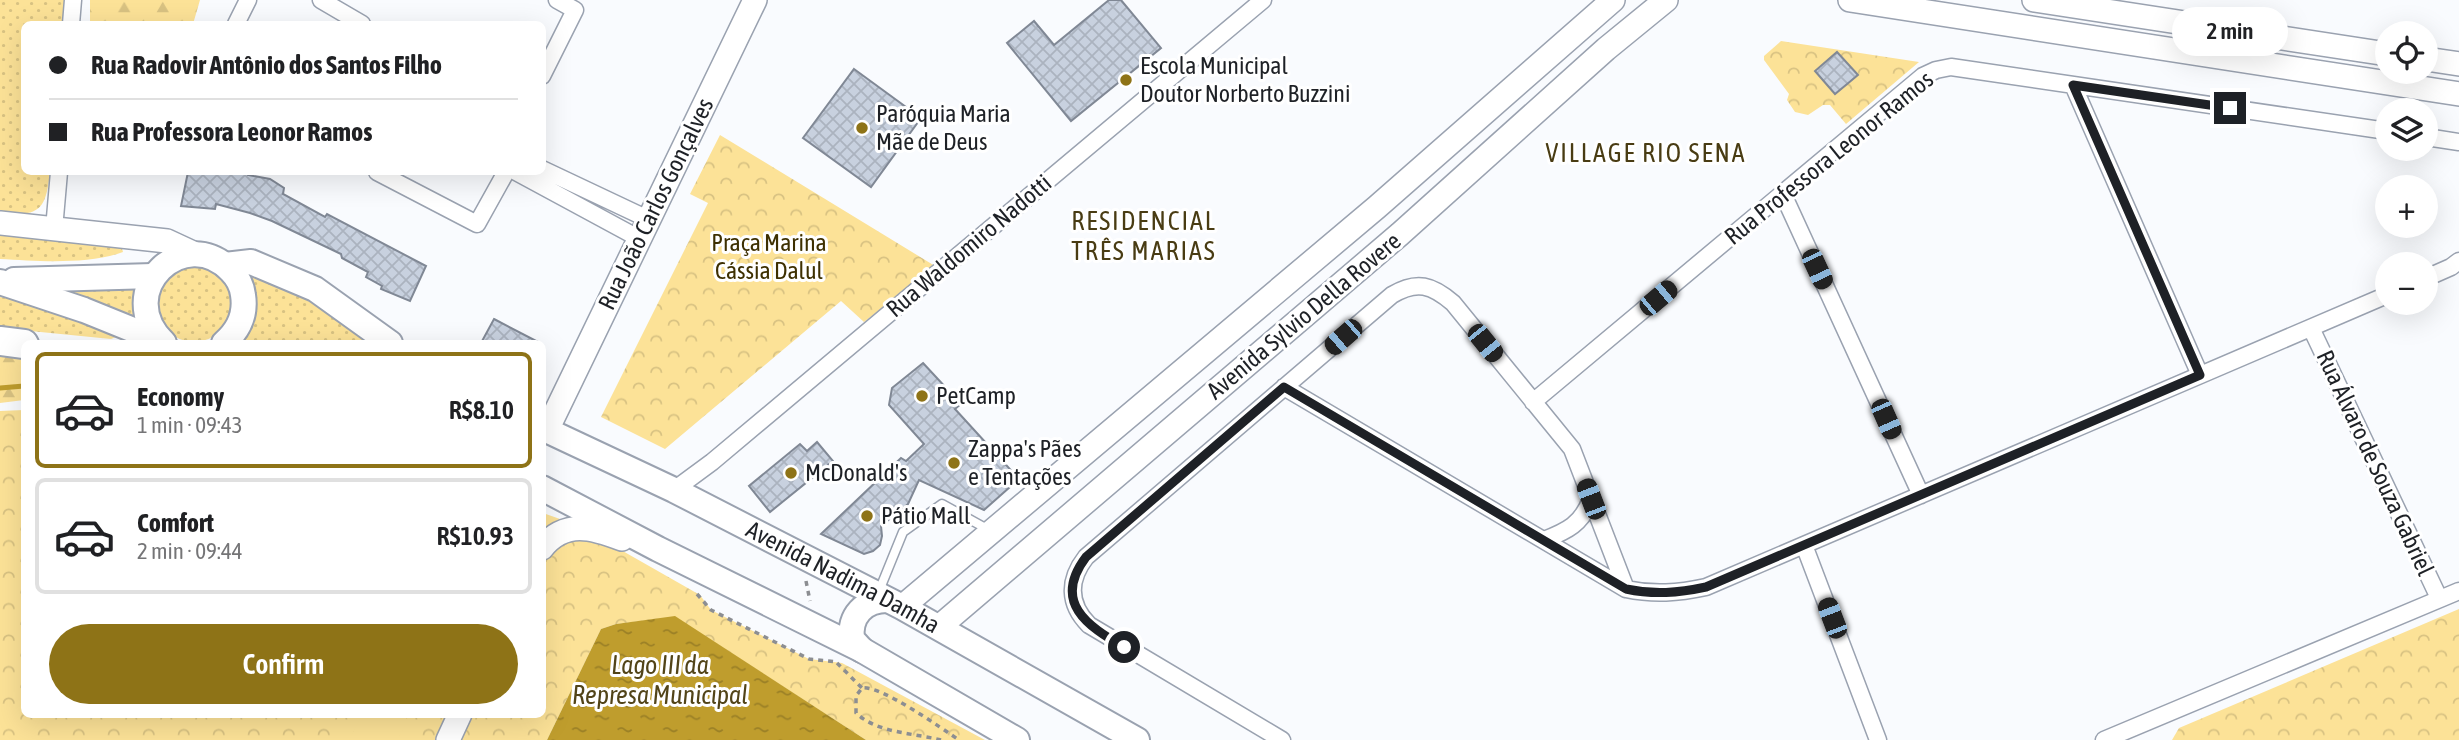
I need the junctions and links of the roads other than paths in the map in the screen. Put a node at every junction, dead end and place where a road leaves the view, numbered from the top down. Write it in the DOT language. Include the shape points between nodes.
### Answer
graph roads {
  1 [pos="73,0"];
  2 [pos="247,0"];
  3 [pos="321,0"];
  4 [pos="557,0"];
  5 [pos="755,0"];
  6 [pos="1666,0"];
  7 [pos="1850,0"];
  8 [pos="2034,0"];
  9 [pos="1259,1"];
  10 [pos="1604,4"];
  11 [pos="71,21"];
  12 [pos="237,21"];
  13 [pos="357,21"];
  14 [pos="2297,40"];
  15 [pos="2375,52"];
  16 [pos="2438,61"];
  17 [pos="2459,64"];
  18 [pos="546,68"];
  19 [pos="2292,69"];
  20 [pos="2073,85"];
  21 [pos="2459,94"];
  22 [pos="2375,129"];
  23 [pos="2438,139"];
  24 [pos="2459,142"];
  25 [pos="546,171"];
  26 [pos="59,175"];
  27 [pos="383,175"];
  28 [pos="504,175"];
  29 [pos="523,175"];
  30 [pos="1783,194"];
  31 [pos="1377,206"];
  32 [pos="0,223"];
  33 [pos="54,229"];
  34 [pos="645,230"];
  35 [pos="1400,234"];
  36 [pos="178,251"];
  37 [pos="2459,261"];
  38 [pos="225,265"];
  39 [pos="2438,273"];
  40 [pos="153,276"];
  41 [pos="0,281"];
  42 [pos="2375,300"];
  43 [pos="2311,328"];
  44 [pos="157,340"];
  45 [pos="161,340"];
  46 [pos="227,340"];
  47 [pos="386,340"];
  48 [pos="0,341"];
  49 [pos="21,344"];
  50 [pos="2200,375"];
  51 [pos="1284,387"];
  52 [pos="1533,402"];
  53 [pos="546,426"];
  54 [pos="546,490"];
  55 [pos="674,490"];
  56 [pos="1920,495"];
  57 [pos="1591,499"];
  58 [pos="992,531"];
  59 [pos="1544,540"];
  60 [pos="546,545"];
  61 [pos="1804,545"];
  62 [pos="658,549"];
  63 [pos="1017,560"];
  64 [pos="1626,589"];
  65 [pos="2459,591"];
  66 [pos="2439,598"];
  67 [pos="889,601"];
  68 [pos="939,627"];
  69 [pos="858,660"];
  70 [pos="1083,709"];
  71 [pos="458,718"];
  72 [pos="2134,735"];
  73 [pos="448,740"];
  74 [pos="1017,740"];
  75 [pos="1093,740"];
  76 [pos="1138,740"];
  77 [pos="1282,740"];
  78 [pos="1878,740"];
  79 [pos="2104,740"];
  1 -- 11 [label="street"];
  2 -- 12 [label="street"];
  3 -- 13 [label="street"];
  4 -- 18 [label="street" via="575,10"];
  5 -- 34 [label="main road, Rua João Carlos Gonçalves"];
  6 -- 35 [label="main road, Avenida Sylvio Della Rovere"];
  7 -- 19 [label="main road"];
  8 -- 14 [label="main road"];
  9 -- 55 [label="street, Rua Waldomiro Nadotti"];
  10 -- 31 [label="main road, Avenida Sylvio Della Rovere"];
  14 -- 15 [label="main road"];
  14 -- 19 [label="main road" via="2299,63"];
  16 -- 17 [label="main road"];
  19 -- 21 [label="main road"];
  20 -- 22 [label="street, Rua Professora Leonor Ramos"];
  20 -- 30 [label="street, Rua Professora Leonor Ramos" via="1951,67 1936,70 1923,76"];
  20 -- 50 [label="street"];
  23 -- 24 [label="street"];
  25 -- 34 [label="street"];
  26 -- 33 [label="street"];
  27 -- 28 [label="street" via="477,224"];
  29 -- 34 [label="street"];
  30 -- 52 [label="street, Rua Professora Leonor Ramos"];
  30 -- 56 [label="street"];
  31 -- 35 [label="main road"];
  31 -- 58 [label="main road, Avenida Sylvio Della Rovere"];
  32 -- 33 [label="main road"];
  33 -- 36 [label="main road"];
  34 -- 53 [label="main road, Rua João Carlos Gonçalves"];
  35 -- 63 [label="main road, Avenida Sylvio Della Rovere"];
  36 -- 38 [label="main road" via="211,257"];
  36 -- 40 [label="main road"];
  37 -- 39 [label="street"];
  38 -- 46 [label="main road" via="236,276 244,307"];
  38 -- 47 [label="main road" via="251,262 315,289"];
  40 -- 41 [label="main road"];
  40 -- 45 [label="main road" via="145,304 147,319"];
  41 -- 44 [label="main road"];
  42 -- 43 [label="street"];
  43 -- 50 [label="street"];
  43 -- 66 [label="street, Rua Álvaro de Souza Gabriel"];
  48 -- 49 [label="highway"];
  50 -- 56 [label="street"];
  51 -- 52 [label="street" via="1392,295 1425,286 1453,303"];
  51 -- 59 [label="street"];
  51 -- 77 [label="street" via="1086,557 1075,570 1073,585 1080,616 1101,634"];
  52 -- 57 [label="street" via="1572,449"];
  53 -- 55 [label="main road, Avenida Nadima Damha"];
  54 -- 62 [label="main road"];
  55 -- 67 [label="main road, Avenida Nadima Damha"];
  56 -- 61 [label="street"];
  57 -- 59 [label="street" via="1574,527"];
  57 -- 64 [label="street"];
  58 -- 63 [label="main road"];
  58 -- 67 [label="main road, Avenida Sylvio Della Rovere"];
  58 -- 67 [label="lane" via="942,504 903,532"];
  59 -- 64 [label="street"];
  60 -- 62 [label="main road" via="566,530 587,527"];
  61 -- 64 [label="street" via="1706,587 1666,594"];
  61 -- 78 [label="street"];
  62 -- 69 [label="main road" via="799,619"];
  63 -- 68 [label="main road, Avenida Sylvio Della Rovere"];
  65 -- 66 [label="street"];
  66 -- 72 [label="street"];
  67 -- 68 [label="main road, Avenida Nadima Damha"];
  67 -- 69 [label="main road" via="866,605 856,614 852,639"];
  68 -- 70 [label="main road, Avenida Nadima Damha"];
  69 -- 74 [label="main road"];
  70 -- 75 [label="main road" via="1092,721"];
  70 -- 76 [label="main road, Avenida Nadima Damha"];
  71 -- 73 [label="main road"];
  72 -- 79 [label="street"];
}
